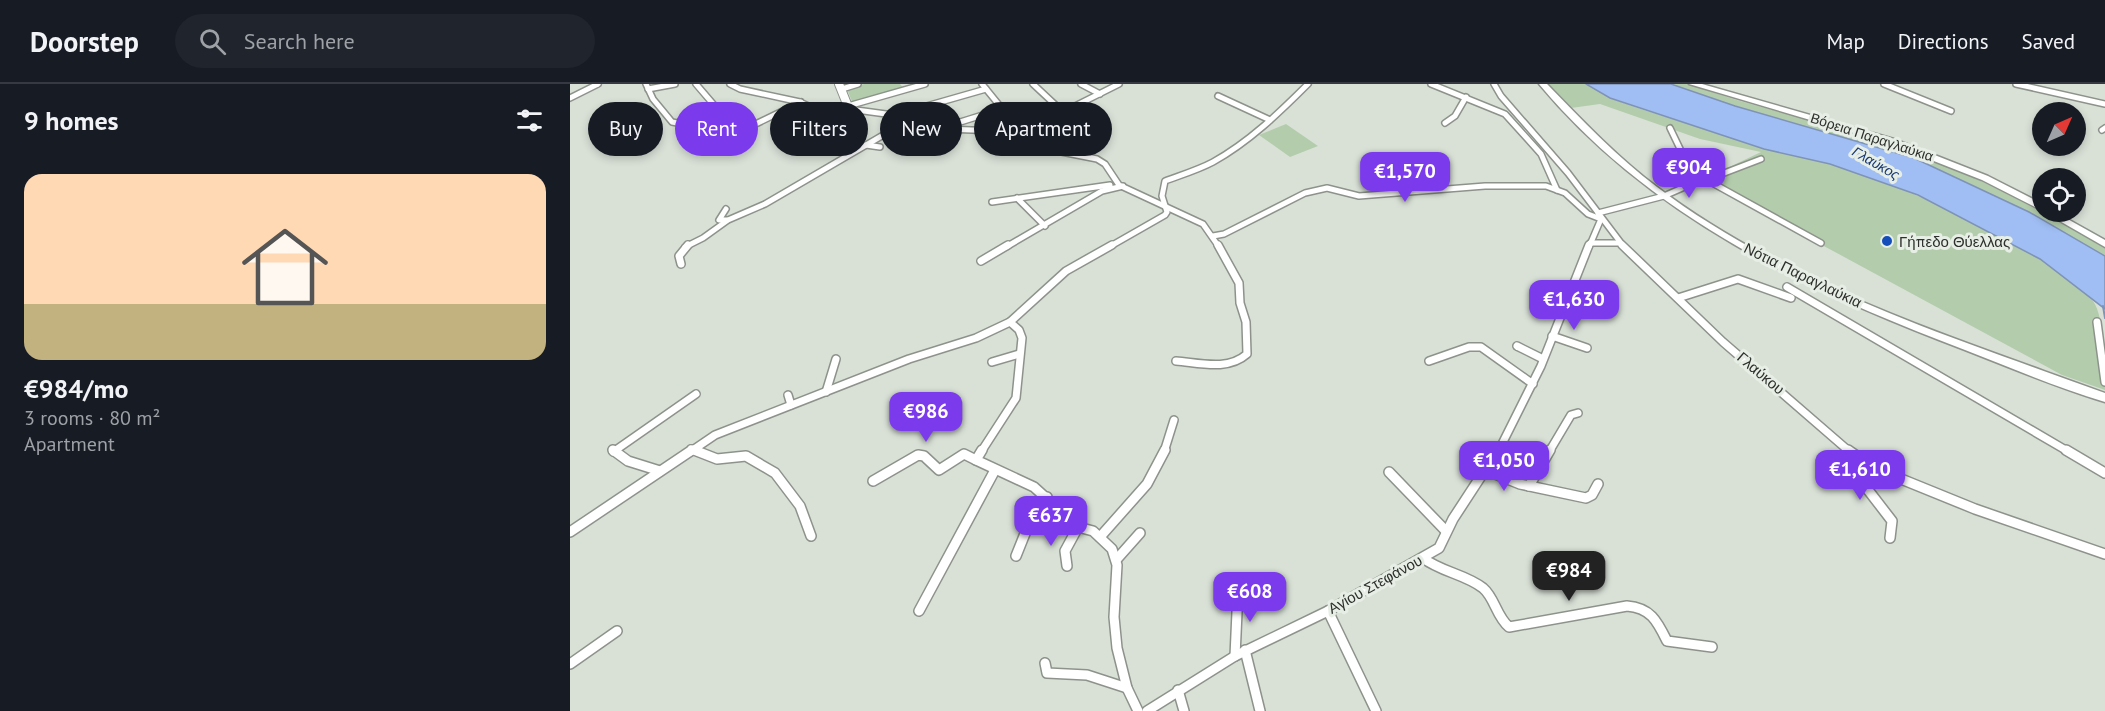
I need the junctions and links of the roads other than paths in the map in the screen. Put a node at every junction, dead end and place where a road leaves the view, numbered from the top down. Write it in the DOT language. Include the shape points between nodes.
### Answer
graph roads {
  1 [pos="598,84"];
  2 [pos="675,84"];
  3 [pos="696,84"];
  4 [pos="730,84"];
  5 [pos="858,84"];
  6 [pos="925,84"];
  7 [pos="1033,84"];
  8 [pos="1081,84"];
  9 [pos="1119,84"];
  10 [pos="1308,84"];
  11 [pos="1431,84"];
  12 [pos="1494,84"];
  13 [pos="1543,84"];
  14 [pos="1694,84"];
  15 [pos="1884,84"];
  16 [pos="2016,84"];
  17 [pos="2055,85"];
  18 [pos="840,86"];
  19 [pos="647,87"];
  20 [pos="905,87"];
  21 [pos="984,87"];
  22 [pos="2054,93"];
  23 [pos="1101,94"];
  24 [pos="1218,96"];
  25 [pos="570,98"];
  26 [pos="1466,98"];
  27 [pos="710,102"];
  28 [pos="802,102"];
  29 [pos="847,102"];
  30 [pos="865,102"];
  31 [pos="936,102"];
  32 [pos="996,102"];
  33 [pos="1052,102"];
  34 [pos="1084,102"];
  35 [pos="2105,104"];
  36 [pos="1950,111"];
  37 [pos="1270,120"];
  38 [pos="675,123"];
  39 [pos="1445,123"];
  40 [pos="1670,128"];
  41 [pos="868,145"];
  42 [pos="880,147"];
  43 [pos="847,156"];
  44 [pos="1079,156"];
  45 [pos="1761,159"];
  46 [pos="1707,180"];
  47 [pos="1696,182"];
  48 [pos="1120,185"];
  49 [pos="1557,190"];
  50 [pos="1069,191"];
  51 [pos="1664,196"];
  52 [pos="1017,198"];
  53 [pos="992,202"];
  54 [pos="2032,202"];
  55 [pos="1083,203"];
  56 [pos="1164,207"];
  57 [pos="726,209"];
  58 [pos="1599,216"];
  59 [pos="728,220"];
  60 [pos="2066,222"];
  61 [pos="1045,226"];
  62 [pos="1214,236"];
  63 [pos="1590,243"];
  64 [pos="1620,243"];
  65 [pos="1821,243"];
  66 [pos="2105,244"];
  67 [pos="981,261"];
  68 [pos="681,264"];
  69 [pos="1040,280"];
  70 [pos="1049,285"];
  71 [pos="1787,287"];
  72 [pos="1678,298"];
  73 [pos="1791,298"];
  74 [pos="1010,322"];
  75 [pos="2097,322"];
  76 [pos="1552,336"];
  77 [pos="1517,346"];
  78 [pos="1587,348"];
  79 [pos="1019,354"];
  80 [pos="836,359"];
  81 [pos="1543,359"];
  82 [pos="1176,361"];
  83 [pos="1429,361"];
  84 [pos="993,362"];
  85 [pos="2105,382"];
  86 [pos="1533,384"];
  87 [pos="826,392"];
  88 [pos="696,394"];
  89 [pos="788,395"];
  90 [pos="2105,398"];
  91 [pos="791,405"];
  92 [pos="1578,413"];
  93 [pos="1174,420"];
  94 [pos="691,449"];
  95 [pos="976,460"];
  96 [pos="1868,465"];
  97 [pos="995,470"];
  98 [pos="1485,470"];
  99 [pos="660,471"];
  100 [pos="1389,472"];
  101 [pos="2105,473"];
  102 [pos="873,481"];
  103 [pos="1598,484"];
  104 [pos="1529,486"];
  105 [pos="1047,497"];
  106 [pos="1078,527"];
  107 [pos="572,528"];
  108 [pos="1445,530"];
  109 [pos="1140,533"];
  110 [pos="811,536"];
  111 [pos="1100,537"];
  112 [pos="1890,538"];
  113 [pos="2105,555"];
  114 [pos="1016,556"];
  115 [pos="1423,558"];
  116 [pos="1116,560"];
  117 [pos="1067,566"];
  118 [pos="1238,590"];
  119 [pos="920,611"];
  120 [pos="1328,611"];
  121 [pos="617,631"];
  122 [pos="1712,647"];
  123 [pos="1245,650"];
  124 [pos="1235,656"];
  125 [pos="1045,663"];
  126 [pos="570,664"];
  127 [pos="1127,688"];
  128 [pos="1178,690"];
  129 [pos="1138,711"];
  130 [pos="1147,711"];
  131 [pos="1184,711"];
  132 [pos="1260,711"];
  133 [pos="1376,711"];
  1 -- 25 [label="street"];
  2 -- 19 [label="street"];
  3 -- 27 [label="street"];
  4 -- 28 [label="street"];
  5 -- 18 [label="street"];
  6 -- 20 [label="street"];
  7 -- 33 [label="street"];
  8 -- 23 [label="street"];
  9 -- 23 [label="street"];
  10 -- 37 [label="street"];
  11 -- 26 [label="street"];
  12 -- 58 [label="street, Γλαύκου"];
  13 -- 51 [label="main road, Νότια Παραγλαύκια" via="1610,152"];
  14 -- 54 [label="main road, Βόρεια Παραγλαύκια" via="1901,144 1985,178"];
  15 -- 36 [label="street"];
  16 -- 22 [label="street"];
  17 -- 22 [label="street"];
  18 -- 29 [label="street"];
  19 -- 38 [label="street"];
  20 -- 30 [label="street"];
  21 -- 31 [label="street"];
  21 -- 32 [label="street"];
  22 -- 35 [label="street"];
  23 -- 34 [label="street"];
  24 -- 37 [label="street"];
  26 -- 39 [label="street" via="1455,116"];
  26 -- 49 [label="street" via="1501,111 1511,119 1541,154"];
  37 -- 56 [label="street" via="1222,158 1164,182"];
  40 -- 47 [label="street"];
  41 -- 42 [label="street"];
  43 -- 59 [label="street" via="765,204"];
  44 -- 48 [label="street" via="1105,164"];
  45 -- 46 [label="street"];
  46 -- 47 [label="street"];
  46 -- 65 [label="street"];
  47 -- 51 [label="street"];
  48 -- 50 [label="street"];
  48 -- 55 [label="street"];
  48 -- 56 [label="street"];
  49 -- 58 [label="street" via="1591,216"];
  49 -- 62 [label="street" via="1546,186 1485,186 1356,196 1321,188"];
  50 -- 52 [label="street"];
  50 -- 55 [label="street"];
  51 -- 58 [label="street"];
  51 -- 90 [label="main road, Νότια Παραγλαύκια" via="1747,248 1839,294"];
  52 -- 53 [label="street"];
  52 -- 61 [label="street"];
  55 -- 61 [label="street"];
  56 -- 62 [label="street" via="1201,222"];
  56 -- 70 [label="street" via="1167,213 1162,217 1069,269"];
  57 -- 59 [label="street" via="719,220"];
  58 -- 63 [label="street, Αγίου Στεφάνου"];
  58 -- 64 [label="street, Γλαύκου"];
  59 -- 68 [label="street" via="684,247 679,256"];
  60 -- 66 [label="main road"];
  61 -- 67 [label="street"];
  62 -- 82 [label="street" via="1239,283 1247,354 1240,361 1227,364"];
  63 -- 64 [label="street"];
  63 -- 76 [label="street, Αγίου Στεφάνου"];
  64 -- 72 [label="street, Γλαύκου"];
  69 -- 70 [label="street"];
  70 -- 74 [label="street"];
  71 -- 101 [label="street"];
  72 -- 73 [label="street" via="1738,279"];
  72 -- 96 [label="street, Γλαύκου" via="1723,342"];
  74 -- 79 [label="street" via="1021,335"];
  74 -- 87 [label="street"];
  75 -- 85 [label="street"];
  76 -- 78 [label="street"];
  76 -- 81 [label="street, Αγίου Στεφάνου"];
  77 -- 81 [label="street"];
  79 -- 84 [label="street"];
  79 -- 95 [label="street" via="1015,403"];
  80 -- 87 [label="street"];
  81 -- 86 [label="street, Αγίου Στεφάνου"];
  83 -- 86 [label="street" via="1481,346"];
  86 -- 98 [label="street, Αγίου Στεφάνου"];
  87 -- 91 [label="street"];
  88 -- 99 [label="street" via="613,451 628,461"];
  89 -- 91 [label="street"];
  91 -- 94 [label="street"];
  92 -- 104 [label="street" via="1571,415"];
  93 -- 111 [label="street" via="1167,450 1154,476"];
  94 -- 99 [label="street"];
  94 -- 110 [label="street" via="717,459 746,456 771,470 800,506"];
  95 -- 97 [label="street"];
  95 -- 102 [label="street" via="962,454 939,470 918,455"];
  96 -- 112 [label="street" via="1865,486 1892,521"];
  96 -- 113 [label="street, Γλαύκου" via="1992,516"];
  97 -- 105 [label="street"];
  97 -- 119 [label="street"];
  98 -- 104 [label="street"];
  98 -- 108 [label="street, Αγίου Στεφάνου"];
  99 -- 107 [label="street"];
  100 -- 108 [label="street"];
  103 -- 104 [label="street" via="1586,498"];
  105 -- 106 [label="street"];
  105 -- 114 [label="street" via="1032,516"];
  106 -- 111 [label="street"];
  106 -- 117 [label="street" via="1076,537 1065,549"];
  108 -- 115 [label="street, Αγίου Στεφάνου" via="1439,548"];
  109 -- 116 [label="street"];
  111 -- 116 [label="street"];
  115 -- 120 [label="street, Αγίου Στεφάνου"];
  115 -- 122 [label="street" via="1484,588 1509,627 1632,605 1655,616 1667,641"];
  116 -- 127 [label="street" via="1114,631"];
  118 -- 124 [label="street"];
  120 -- 123 [label="street, Αγίου Στεφάνου"];
  120 -- 133 [label="street"];
  121 -- 126 [label="street"];
  123 -- 124 [label="street, Αγίου Στεφάνου"];
  123 -- 132 [label="street"];
  124 -- 128 [label="street, Αγίου Στεφάνου"];
  125 -- 127 [label="street" via="1047,673 1095,677"];
  127 -- 129 [label="street"];
  128 -- 130 [label="street, Αγίου Στεφάνου"];
  128 -- 131 [label="street"];
}
